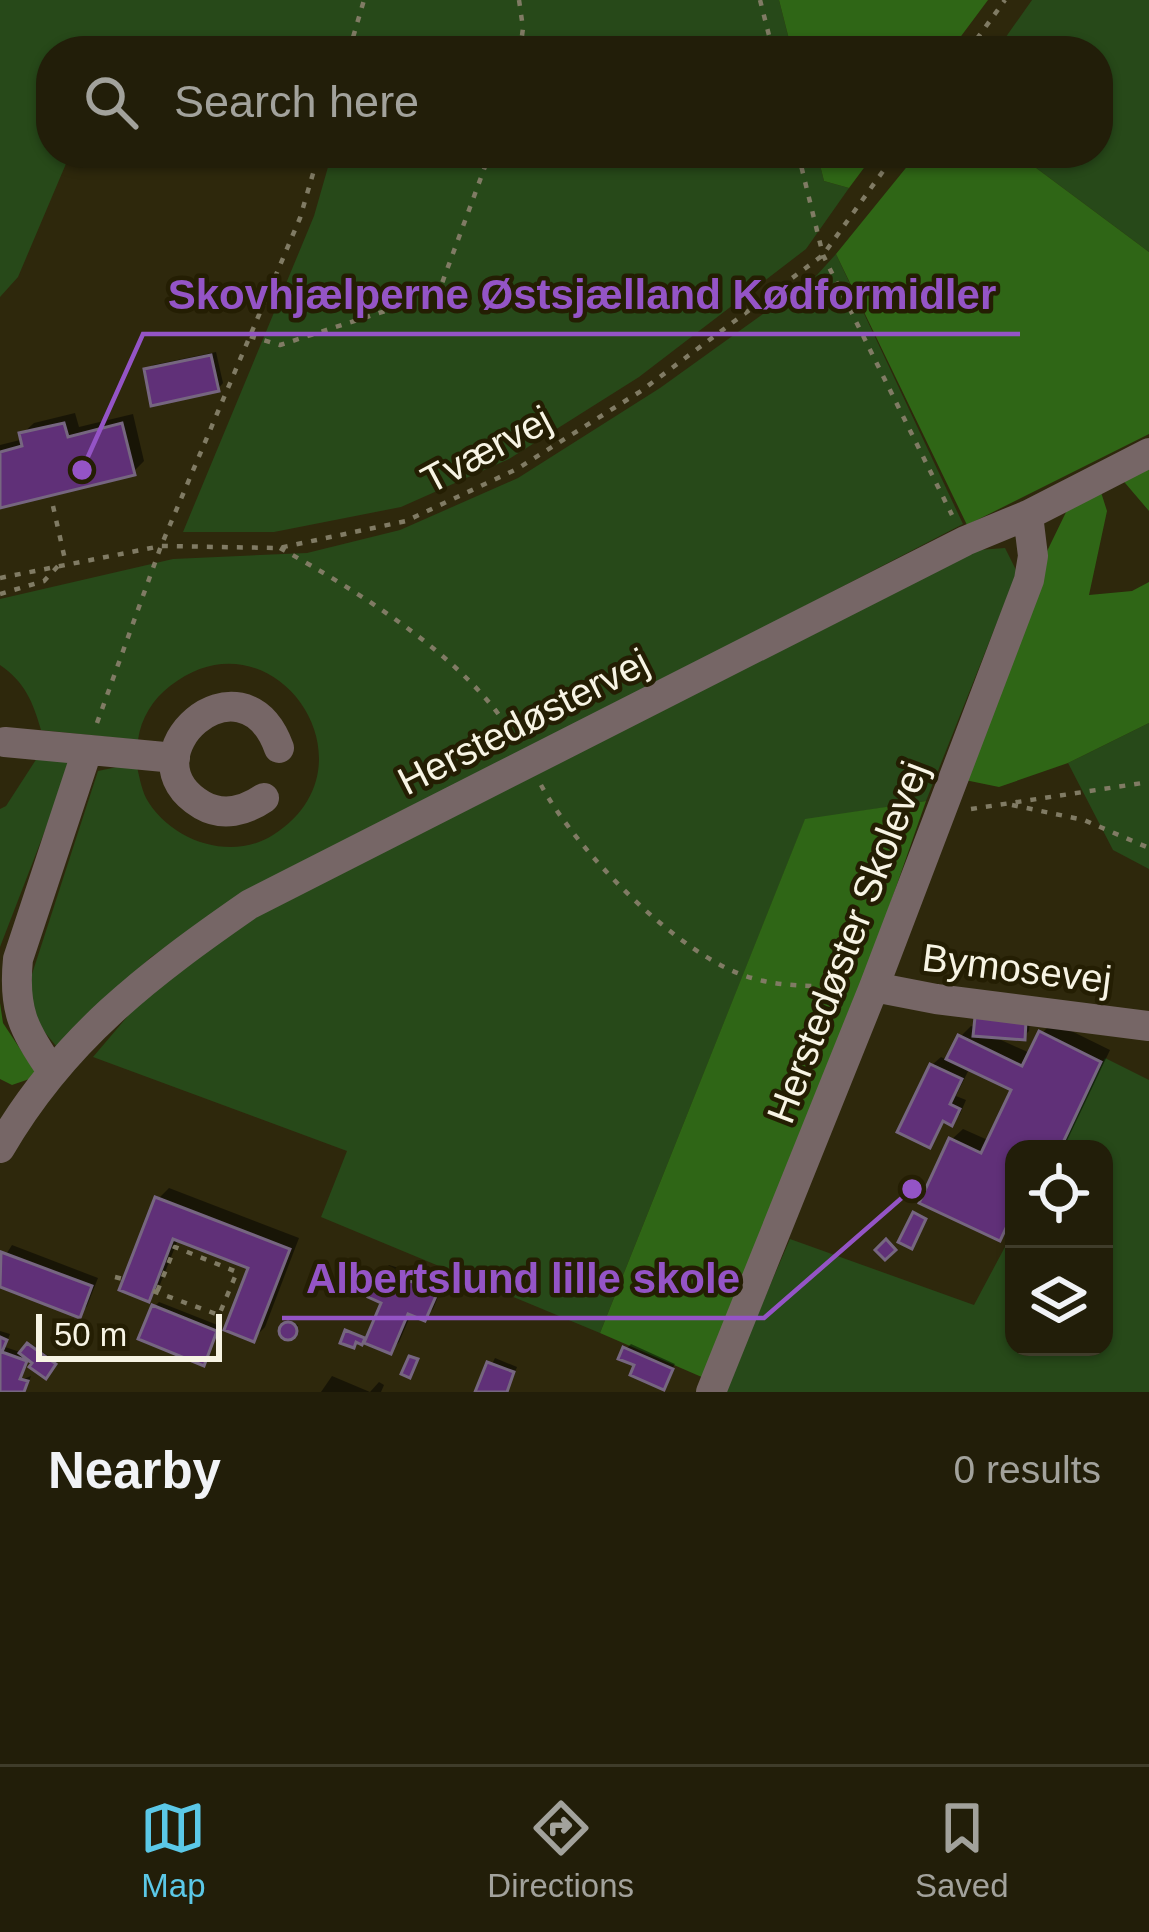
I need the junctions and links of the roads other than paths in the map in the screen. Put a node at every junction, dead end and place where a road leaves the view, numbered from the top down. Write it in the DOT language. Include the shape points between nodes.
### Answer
graph roads {
  1 [pos="1149,453"];
  2 [pos="1028,515"];
  3 [pos="2,740"];
  4 [pos="279,748"];
  5 [pos="87,751"];
  6 [pos="175,758"];
  7 [pos="264,798"];
  8 [pos="874,987"];
  9 [pos="1149,1026"];
  10 [pos="52,1071"];
  11 [pos="0,1148"];
  12 [pos="711,1392"];
  1 -- 2 [label="street, Herstedøstervej"];
  2 -- 8 [label="street, Herstedøster Skolevej" via="1030,580"];
  2 -- 10 [label="street, Herstedøstervej" via="250,904 153,972"];
  3 -- 5 [label="street"];
  4 -- 6 [label="street" via="256,715 230,707 192,721"];
  5 -- 6 [label="street"];
  5 -- 10 [label="street" via="14,992"];
  6 -- 7 [label="street" via="182,784 212,810 240,811"];
  8 -- 9 [label="street, Bymosevej"];
  8 -- 12 [label="street, Herstedøster Skolevej"];
  10 -- 11 [label="street, Herstedøstervej"];
}
